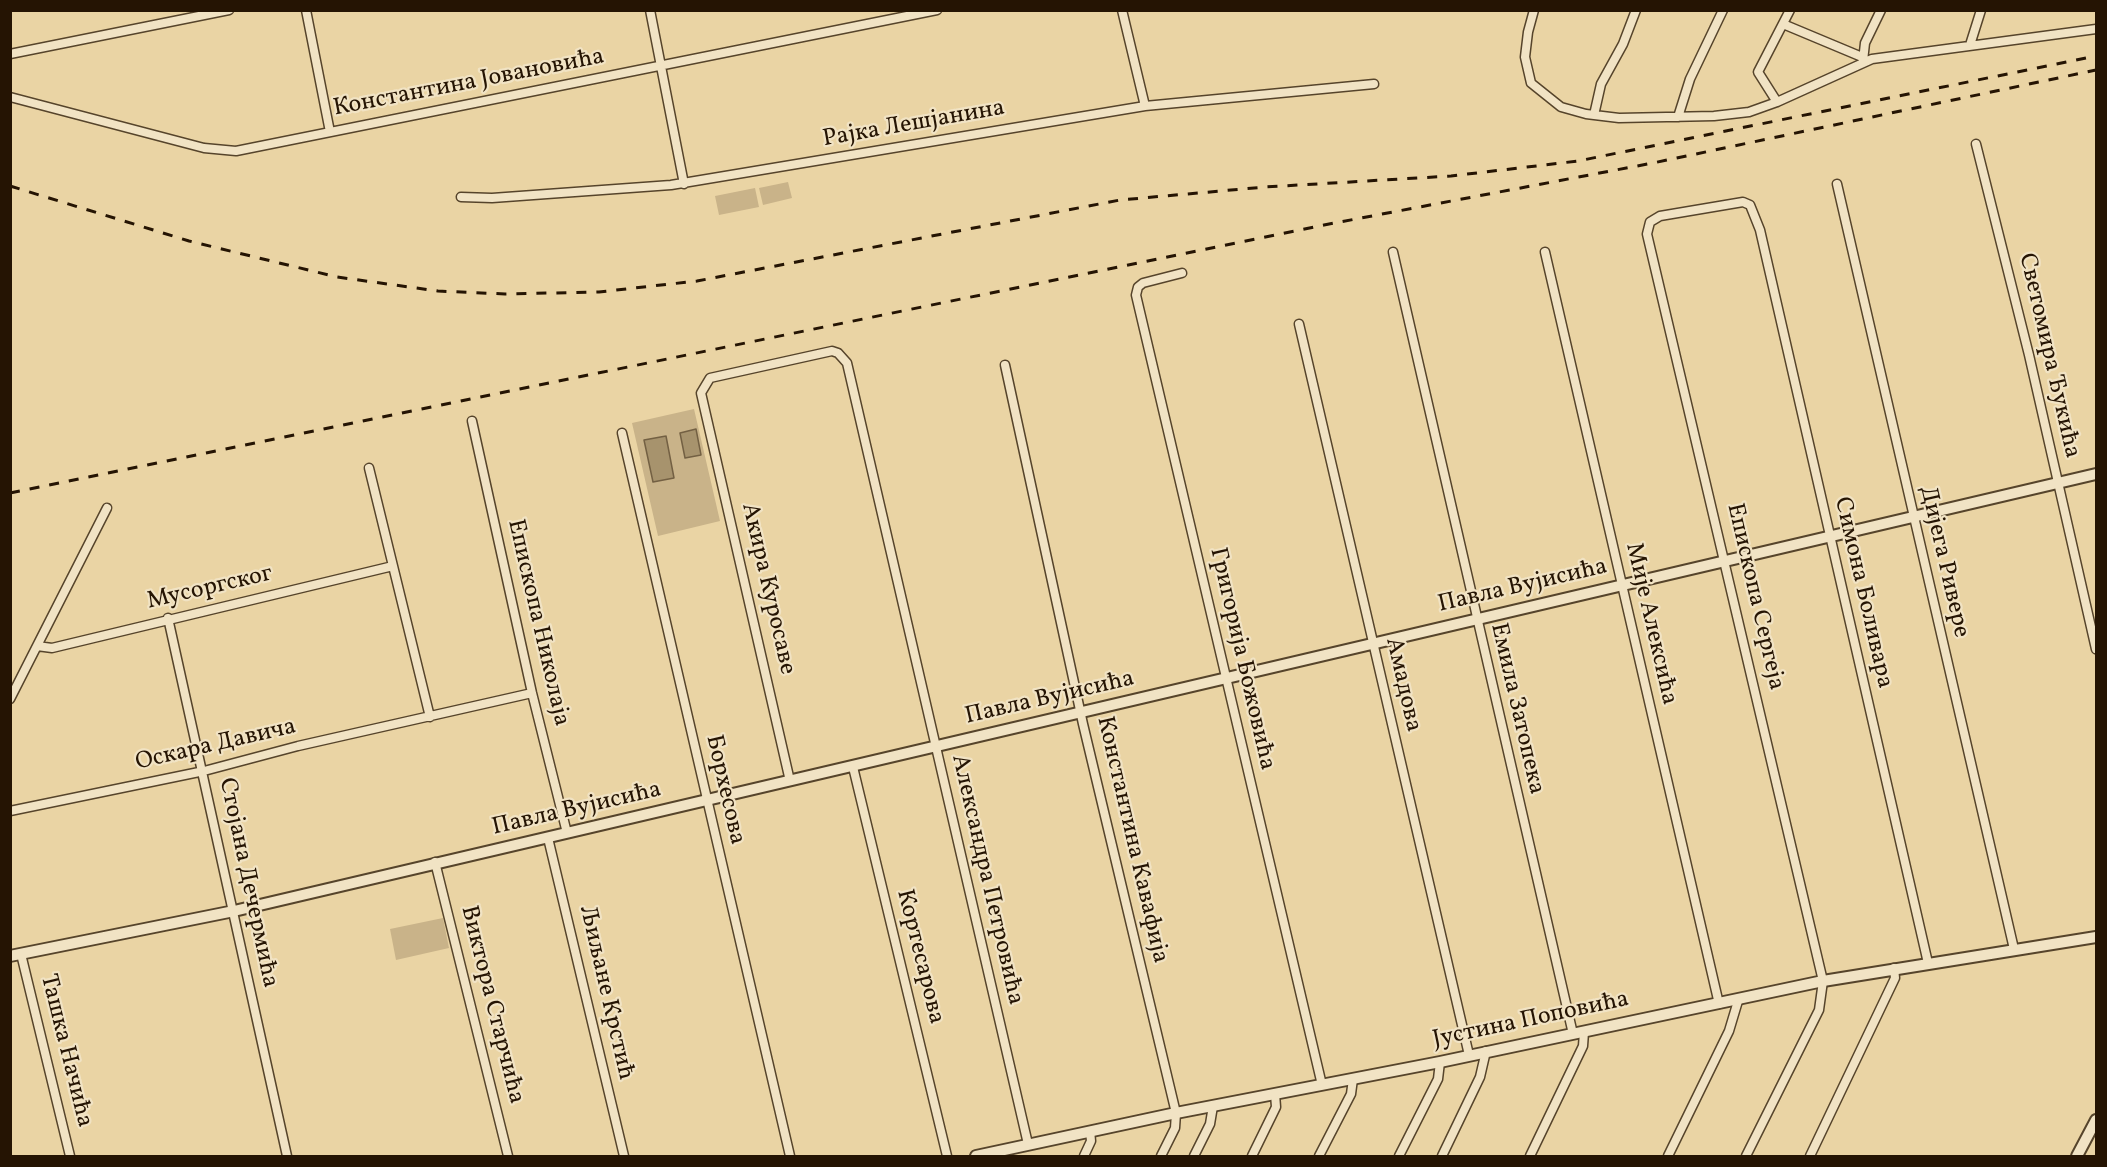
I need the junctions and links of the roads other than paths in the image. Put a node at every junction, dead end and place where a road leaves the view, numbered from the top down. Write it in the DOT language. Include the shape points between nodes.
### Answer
graph roads {
  1 [pos="229,10"];
  2 [pos="306,10"];
  3 [pos="650,10"];
  4 [pos="937,10"];
  5 [pos="1122,10"];
  6 [pos="1534,10"];
  7 [pos="1636,10"];
  8 [pos="1723,10"];
  9 [pos="1790,10"];
  10 [pos="1881,10"];
  11 [pos="1981,10"];
  12 [pos="1783,24"];
  13 [pos="2097,29"];
  14 [pos="1970,45"];
  15 [pos="10,54"];
  16 [pos="1863,59"];
  17 [pos="661,66"];
  18 [pos="1374,84"];
  19 [pos="10,97"];
  20 [pos="1778,102"];
  21 [pos="1145,106"];
  22 [pos="1594,115"];
  23 [pos="1678,117"];
  24 [pos="330,132"];
  25 [pos="1976,144"];
  26 [pos="684,184"];
  27 [pos="1837,184"];
  28 [pos="461,197"];
  29 [pos="1650,222"];
  30 [pos="1393,252"];
  31 [pos="1545,252"];
  32 [pos="1182,273"];
  33 [pos="1299,324"];
  34 [pos="1005,365"];
  35 [pos="704,406"];
  36 [pos="472,421"];
  37 [pos="622,433"];
  38 [pos="369,468"];
  39 [pos="2097,474"];
  40 [pos="2058,484"];
  41 [pos="107,508"];
  42 [pos="1912,517"];
  43 [pos="1828,537"];
  44 [pos="1725,561"];
  45 [pos="393,566"];
  46 [pos="1621,586"];
  47 [pos="168,618"];
  48 [pos="1476,620"];
  49 [pos="1372,645"];
  50 [pos="37,646"];
  51 [pos="2097,649"];
  52 [pos="1226,680"];
  53 [pos="532,693"];
  54 [pos="10,699"];
  55 [pos="1081,713"];
  56 [pos="430,717"];
  57 [pos="935,747"];
  58 [pos="853,767"];
  59 [pos="204,771"];
  60 [pos="790,781"];
  61 [pos="706,801"];
  62 [pos="10,811"];
  63 [pos="567,833"];
  64 [pos="548,838"];
  65 [pos="435,862"];
  66 [pos="234,911"];
  67 [pos="2097,937"];
  68 [pos="2014,949"];
  69 [pos="16,955"];
  70 [pos="1928,963"];
  71 [pos="1894,968"];
  72 [pos="1823,981"];
  73 [pos="1738,1001"];
  74 [pos="1719,1004"];
  75 [pos="1579,1033"];
  76 [pos="1486,1051"];
  77 [pos="1468,1055"];
  78 [pos="1440,1062"];
  79 [pos="1353,1079"];
  80 [pos="1322,1085"];
  81 [pos="1275,1094"];
  82 [pos="1213,1106"];
  83 [pos="1176,1113"];
  84 [pos="2097,1120"];
  85 [pos="1090,1131"];
  86 [pos="1028,1144"];
  87 [pos="1006,1153"];
  88 [pos="70,1156"];
  89 [pos="287,1156"];
  90 [pos="508,1156"];
  91 [pos="624,1156"];
  92 [pos="790,1156"];
  93 [pos="947,1156"];
  94 [pos="976,1156"];
  95 [pos="1084,1156"];
  96 [pos="1161,1156"];
  97 [pos="1194,1156"];
  98 [pos="1252,1156"];
  99 [pos="1319,1156"];
  100 [pos="1399,1156"];
  101 [pos="1442,1156"];
  102 [pos="1530,1156"];
  103 [pos="1668,1156"];
  104 [pos="1746,1156"];
  105 [pos="1810,1156"];
  106 [pos="2077,1156"];
  1 -- 15 [label="street"];
  2 -- 24 [label="street"];
  3 -- 17 [label="street"];
  4 -- 17 [label="street, Константина Јовановића"];
  5 -- 21 [label="street"];
  6 -- 22 [label="street" via="1525,57 1529,80 1553,102"];
  7 -- 22 [label="street" via="1601,84"];
  8 -- 23 [label="street" via="1690,78"];
  9 -- 12 [label="street"];
  10 -- 16 [label="street" via="1865,43"];
  11 -- 14 [label="street"];
  12 -- 16 [label="street"];
  12 -- 20 [label="street" via="1758,72"];
  13 -- 14 [label="street"];
  14 -- 16 [label="street"];
  16 -- 20 [label="street"];
  17 -- 24 [label="street, Константина Јовановића"];
  17 -- 26 [label="street"];
  18 -- 21 [label="street, Рајка Лешјанина"];
  19 -- 24 [label="street, Константина Јовановића" via="217,151 246,150"];
  20 -- 23 [label="street" via="1749,112"];
  21 -- 26 [label="street, Рајка Лешјанина"];
  22 -- 23 [label="street"];
  25 -- 40 [label="street, Светомира Ђукића"];
  26 -- 28 [label="street, Рајка Лешјанина"];
  27 -- 42 [label="street, Дијега Ривере"];
  29 -- 43 [label="street, Симона Боливара" via="1660,216 1743,202 1750,205 1760,230"];
  29 -- 44 [label="street, Епископа Сергеја" via="1647,234"];
  30 -- 48 [label="street, Емила Затопека"];
  31 -- 46 [label="street, Мије Алексића"];
  32 -- 52 [label="street, Григорија Божовића" via="1143,283 1136,295"];
  33 -- 49 [label="street, Амадова"];
  34 -- 55 [label="street, Константина Кавафија"];
  35 -- 57 [label="street, Александра Петровића" via="701,393 710,378 832,351 843,357"];
  35 -- 60 [label="street, Акира Куросаве"];
  36 -- 53 [label="street, Епископа Николаја"];
  37 -- 61 [label="street, Борхесова"];
  38 -- 45 [label="street"];
  39 -- 40 [label="street, Павла Вујисића"];
  40 -- 42 [label="street, Павла Вујисића"];
  40 -- 51 [label="street, Светомира Ђукића"];
  41 -- 50 [label="street"];
  42 -- 43 [label="street, Павла Вујисића"];
  42 -- 68 [label="street, Дијега Ривере"];
  43 -- 44 [label="street, Павла Вујисића"];
  43 -- 70 [label="street, Симона Боливара"];
  44 -- 46 [label="street, Павла Вујисића"];
  44 -- 72 [label="street, Епископа Сергеја"];
  45 -- 47 [label="street, Мусоргског"];
  45 -- 56 [label="street"];
  46 -- 48 [label="street, Павла Вујисића"];
  46 -- 74 [label="street, Мије Алексића"];
  47 -- 50 [label="street, Мусоргског" via="52,648"];
  47 -- 59 [label="street, Стојана Дечермића"];
  48 -- 49 [label="street, Павла Вујисића"];
  48 -- 75 [label="street, Емила Затопека"];
  49 -- 52 [label="street, Павла Вујисића"];
  49 -- 77 [label="street, Амадова"];
  50 -- 54 [label="street"];
  52 -- 55 [label="street, Павла Вујисића"];
  52 -- 80 [label="street, Григорија Божовића"];
  53 -- 56 [label="street, Оскара Давича"];
  53 -- 63 [label="street, Епископа Николаја"];
  55 -- 57 [label="street, Павла Вујисића"];
  55 -- 83 [label="street, Константина Кавафија"];
  56 -- 59 [label="street, Оскара Давича"];
  57 -- 58 [label="street, Павла Вујисића"];
  57 -- 86 [label="street, Александра Петровића"];
  58 -- 60 [label="street, Павла Вујисића"];
  58 -- 93 [label="street, Кортесарова"];
  59 -- 62 [label="street, Оскара Давича"];
  59 -- 66 [label="street, Стојана Дечермића"];
  60 -- 61 [label="street, Павла Вујисића"];
  61 -- 63 [label="street, Павла Вујисића"];
  61 -- 92 [label="street, Борхесова"];
  63 -- 64 [label="street, Павла Вујисића"];
  64 -- 65 [label="street, Павла Вујисића"];
  64 -- 91 [label="street, Љиљане Крстић"];
  65 -- 66 [label="street, Павла Вујисића"];
  65 -- 90 [label="street, Виктора Старчића"];
  66 -- 69 [label="street, Павла Вујисића"];
  66 -- 89 [label="street, Стојана Дечермића"];
  67 -- 68 [label="street, Јустина Поповића"];
  68 -- 70 [label="street, Јустина Поповића"];
  69 -- 88 [label="street, Ташка Начића"];
  70 -- 71 [label="street, Јустина Поповића"];
  71 -- 72 [label="street, Јустина Поповића"];
  71 -- 105 [label="street" via="1893,983"];
  72 -- 73 [label="street, Јустина Поповића"];
  72 -- 104 [label="street" via="1818,1010"];
  73 -- 74 [label="street, Јустина Поповића"];
  73 -- 103 [label="street" via="1729,1031"];
  74 -- 75 [label="street, Јустина Поповића"];
  75 -- 76 [label="street, Јустина Поповића"];
  75 -- 102 [label="street" via="1583,1046"];
  76 -- 77 [label="street, Јустина Поповића"];
  76 -- 101 [label="street" via="1480,1077"];
  77 -- 78 [label="street, Јустина Поповића"];
  78 -- 79 [label="street, Јустина Поповића"];
  78 -- 100 [label="street" via="1438,1079"];
  79 -- 80 [label="street, Јустина Поповића"];
  79 -- 99 [label="street" via="1351,1094"];
  80 -- 81 [label="street, Јустина Поповића"];
  81 -- 82 [label="street, Јустина Поповића"];
  81 -- 98 [label="street" via="1276,1107"];
  82 -- 83 [label="street, Јустина Поповића"];
  82 -- 97 [label="street" via="1210,1124"];
  83 -- 85 [label="street, Јустина Поповића"];
  83 -- 96 [label="street" via="1175,1128"];
  84 -- 106 [label="street"];
  85 -- 86 [label="street, Јустина Поповића"];
  85 -- 95 [label="street" via="1091,1142"];
  86 -- 87 [label="street, Јустина Поповића"];
  87 -- 94 [label="street, Јустина Поповића"];
}
